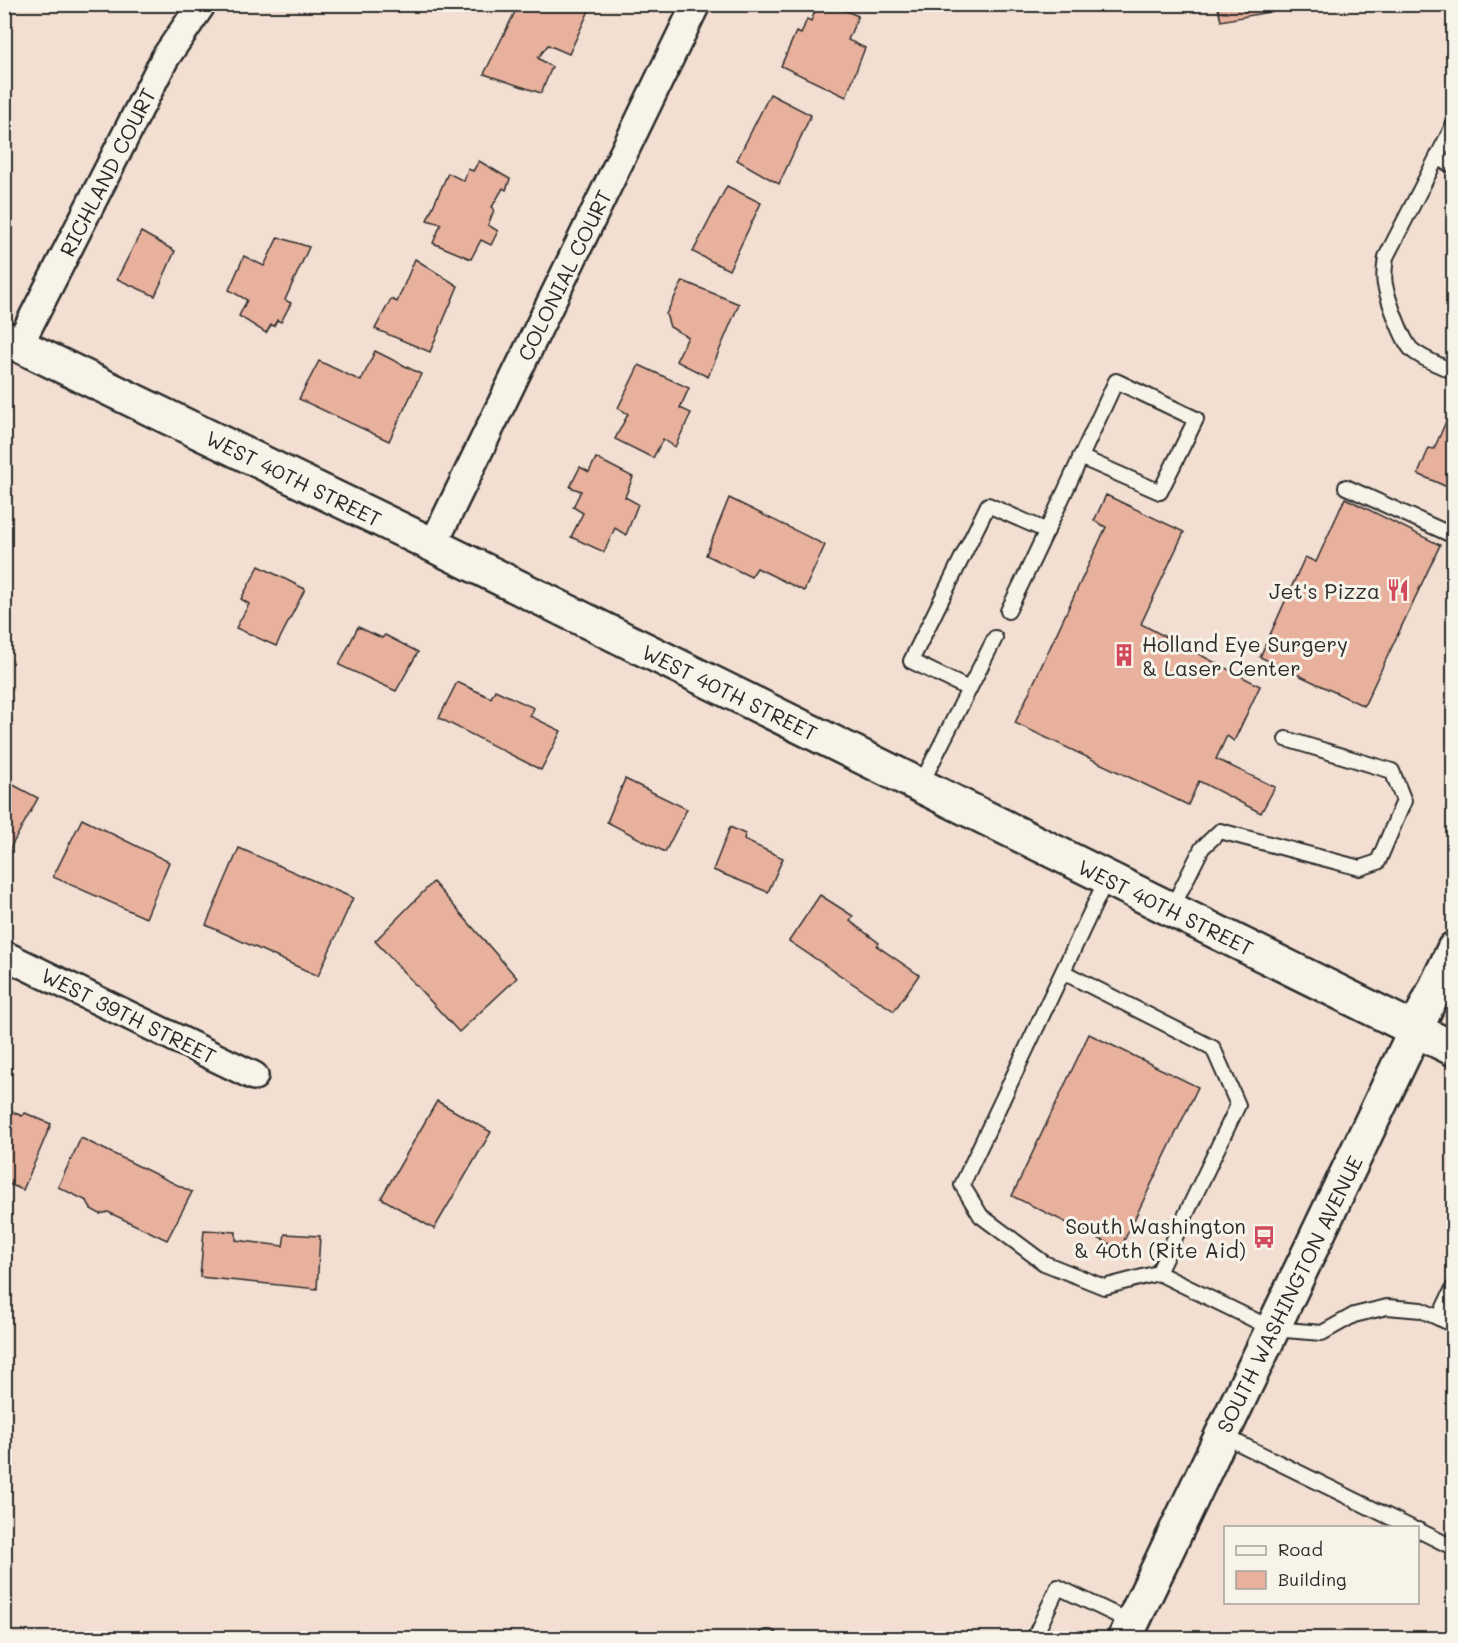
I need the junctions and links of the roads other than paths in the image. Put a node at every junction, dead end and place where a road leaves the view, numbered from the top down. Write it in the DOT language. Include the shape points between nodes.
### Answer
graph roads {
  1 [pos="202,4"];
  2 [pos="696,4"];
  3 [pos="1454,124"];
  4 [pos="1437,158"];
  5 [pos="1454,166"];
  6 [pos="12,341"];
  7 [pos="1454,372"];
  8 [pos="1080,457"];
  9 [pos="1346,487"];
  10 [pos="1047,531"];
  11 [pos="1454,536"];
  12 [pos="432,545"];
  13 [pos="1008,611"];
  14 [pos="995,638"];
  15 [pos="969,689"];
  16 [pos="1286,739"];
  17 [pos="920,786"];
  18 [pos="1107,878"];
  19 [pos="1171,910"];
  20 [pos="1454,949"];
  21 [pos="4,954"];
  22 [pos="1063,972"];
  23 [pos="1415,1030"];
  24 [pos="1454,1049"];
  25 [pos="254,1076"];
  26 [pos="1158,1273"];
  27 [pos="1454,1286"];
  28 [pos="1439,1318"];
  29 [pos="1454,1325"];
  30 [pos="1273,1329"];
  31 [pos="1222,1435"];
  32 [pos="1410,1526"];
  33 [pos="1419,1530"];
  34 [pos="1454,1548"];
  35 [pos="1130,1633"];
  36 [pos="1034,1638"];
  1 -- 6 [label="street, RICHLAND COURT" via="165,58"];
  2 -- 12 [label="street, COLONIAL COURT"];
  3 -- 4 [label="lane"];
  4 -- 5 [label="lane"];
  4 -- 7 [label="lane" via="1386,257 1384,273 1404,340 1421,356"];
  6 -- 12 [label="street, WEST 40TH STREET"];
  8 -- 8 [label="lane" via="1116,381 1196,419 1160,492"];
  8 -- 10 [label="lane"];
  9 -- 11 [label="lane"];
  10 -- 13 [label="lane"];
  10 -- 15 [label="lane" via="988,505 982,516 911,661"];
  12 -- 17 [label="street, WEST 40TH STREET"];
  14 -- 15 [label="lane"];
  15 -- 17 [label="lane"];
  16 -- 19 [label="lane" via="1392,771 1404,801 1378,862 1360,868 1220,831 1202,848"];
  17 -- 18 [label="street, WEST 40TH STREET"];
  18 -- 19 [label="street, WEST 40TH STREET"];
  18 -- 22 [label="lane"];
  19 -- 23 [label="street, WEST 40TH STREET"];
  20 -- 23 [label="street, SOUTH WASHINGTON AVENUE"];
  21 -- 25 [label="street, WEST 39TH STREET"];
  22 -- 26 [label="lane" via="1213,1048 1238,1105"];
  22 -- 26 [label="lane" via="962,1185 981,1216 1044,1263 1104,1287"];
  23 -- 24 [label="street, WEST 40TH STREET"];
  23 -- 30 [label="street, SOUTH WASHINGTON AVENUE"];
  26 -- 30 [label="lane"];
  27 -- 28 [label="lane"];
  28 -- 29 [label="lane"];
  28 -- 30 [label="lane" via="1421,1310 1387,1307 1354,1315 1322,1333"];
  30 -- 31 [label="street, SOUTH WASHINGTON AVENUE"];
  31 -- 32 [label="lane"];
  31 -- 35 [label="street, SOUTH WASHINGTON AVENUE"];
  33 -- 34 [label="lane"];
  35 -- 36 [label="lane" via="1058,1587"];
}
